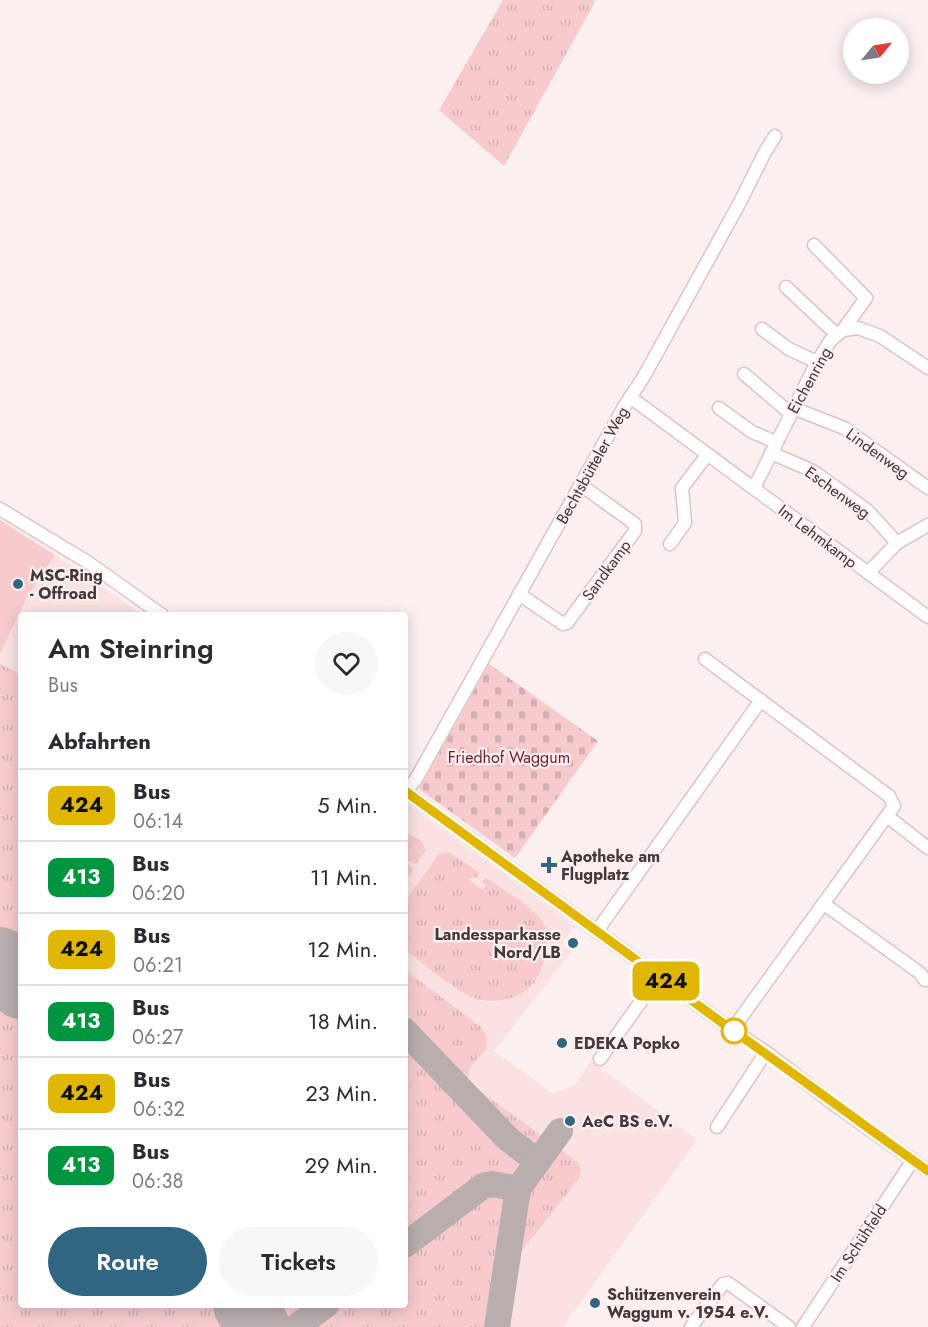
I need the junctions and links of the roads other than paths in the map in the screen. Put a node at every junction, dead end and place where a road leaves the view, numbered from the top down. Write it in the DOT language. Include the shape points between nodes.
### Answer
graph roads {
  1 [pos="775,136"];
  2 [pos="814,245"];
  3 [pos="786,287"];
  4 [pos="762,329"];
  5 [pos="840,332"];
  6 [pos="817,362"];
  7 [pos="928,368"];
  8 [pos="744,374"];
  9 [pos="630,398"];
  10 [pos="719,408"];
  11 [pos="791,411"];
  12 [pos="774,448"];
  13 [pos="706,455"];
  14 [pos="581,485"];
  15 [pos="754,488"];
  16 [pos="928,488"];
  17 [pos="0,509"];
  18 [pos="926,528"];
  19 [pos="897,543"];
  20 [pos="670,544"];
  21 [pos="868,573"];
  22 [pos="519,594"];
  23 [pos="158,612"];
  24 [pos="928,617"];
  25 [pos="705,659"];
  26 [pos="761,700"];
  27 [pos="408,788"];
  28 [pos="408,793"];
  29 [pos="887,816"];
  30 [pos="928,848"];
  31 [pos="824,904"];
  32 [pos="597,931"];
  33 [pos="659,976"];
  34 [pos="926,980"];
  35 [pos="732,1030"];
  36 [pos="766,1052"];
  37 [pos="600,1059"];
  38 [pos="717,1127"];
  39 [pos="913,1160"];
  40 [pos="928,1171"];
  41 [pos="691,1327"];
  42 [pos="789,1327"];
  43 [pos="803,1327"];
  1 -- 9 [label="street, Bechtsbütteler Weg"];
  2 -- 5 [label="street" via="866,298"];
  3 -- 5 [label="street"];
  4 -- 6 [label="street" via="789,349"];
  5 -- 6 [label="street, Eichenring"];
  5 -- 7 [label="street, Eichenring" via="858,328 880,336"];
  6 -- 11 [label="street, Eichenring"];
  8 -- 11 [label="street, Lindenweg"];
  9 -- 13 [label="street, Im Lehmkamp"];
  9 -- 14 [label="street, Bechtsbütteler Weg"];
  10 -- 12 [label="street, Eschenweg"];
  11 -- 12 [label="street, Eichenring"];
  11 -- 16 [label="street, Lindenweg" via="844,428"];
  12 -- 15 [label="street, Eichenring"];
  12 -- 19 [label="street, Eschenweg" via="867,510"];
  13 -- 15 [label="street, Im Lehmkamp"];
  13 -- 20 [label="street" via="682,488 685,523"];
  14 -- 22 [label="street, Bechtsbütteler Weg"];
  14 -- 22 [label="street, Sandkamp" via="635,524 635,531 567,623"];
  15 -- 21 [label="street, Im Lehmkamp"];
  17 -- 23 [label="street" via="89,563"];
  18 -- 19 [label="street"];
  19 -- 21 [label="street"];
  21 -- 24 [label="street, Im Lehmkamp"];
  22 -- 27 [label="street, Bechtsbütteler Weg"];
  25 -- 26 [label="street"];
  26 -- 29 [label="street" via="889,796 894,806"];
  26 -- 32 [label="street"];
  28 -- 32 [label="street"];
  29 -- 30 [label="street"];
  29 -- 31 [label="street"];
  31 -- 34 [label="street"];
  31 -- 35 [label="street"];
  32 -- 33 [label="street"];
  33 -- 35 [label="street"];
  33 -- 37 [label="street"];
  35 -- 36 [label="street"];
  36 -- 38 [label="street"];
  36 -- 39 [label="street"];
  39 -- 40 [label="street"];
  39 -- 43 [label="street, Im Schühfeld"];
  41 -- 42 [label="street" via="723,1284 728,1283"];
}
